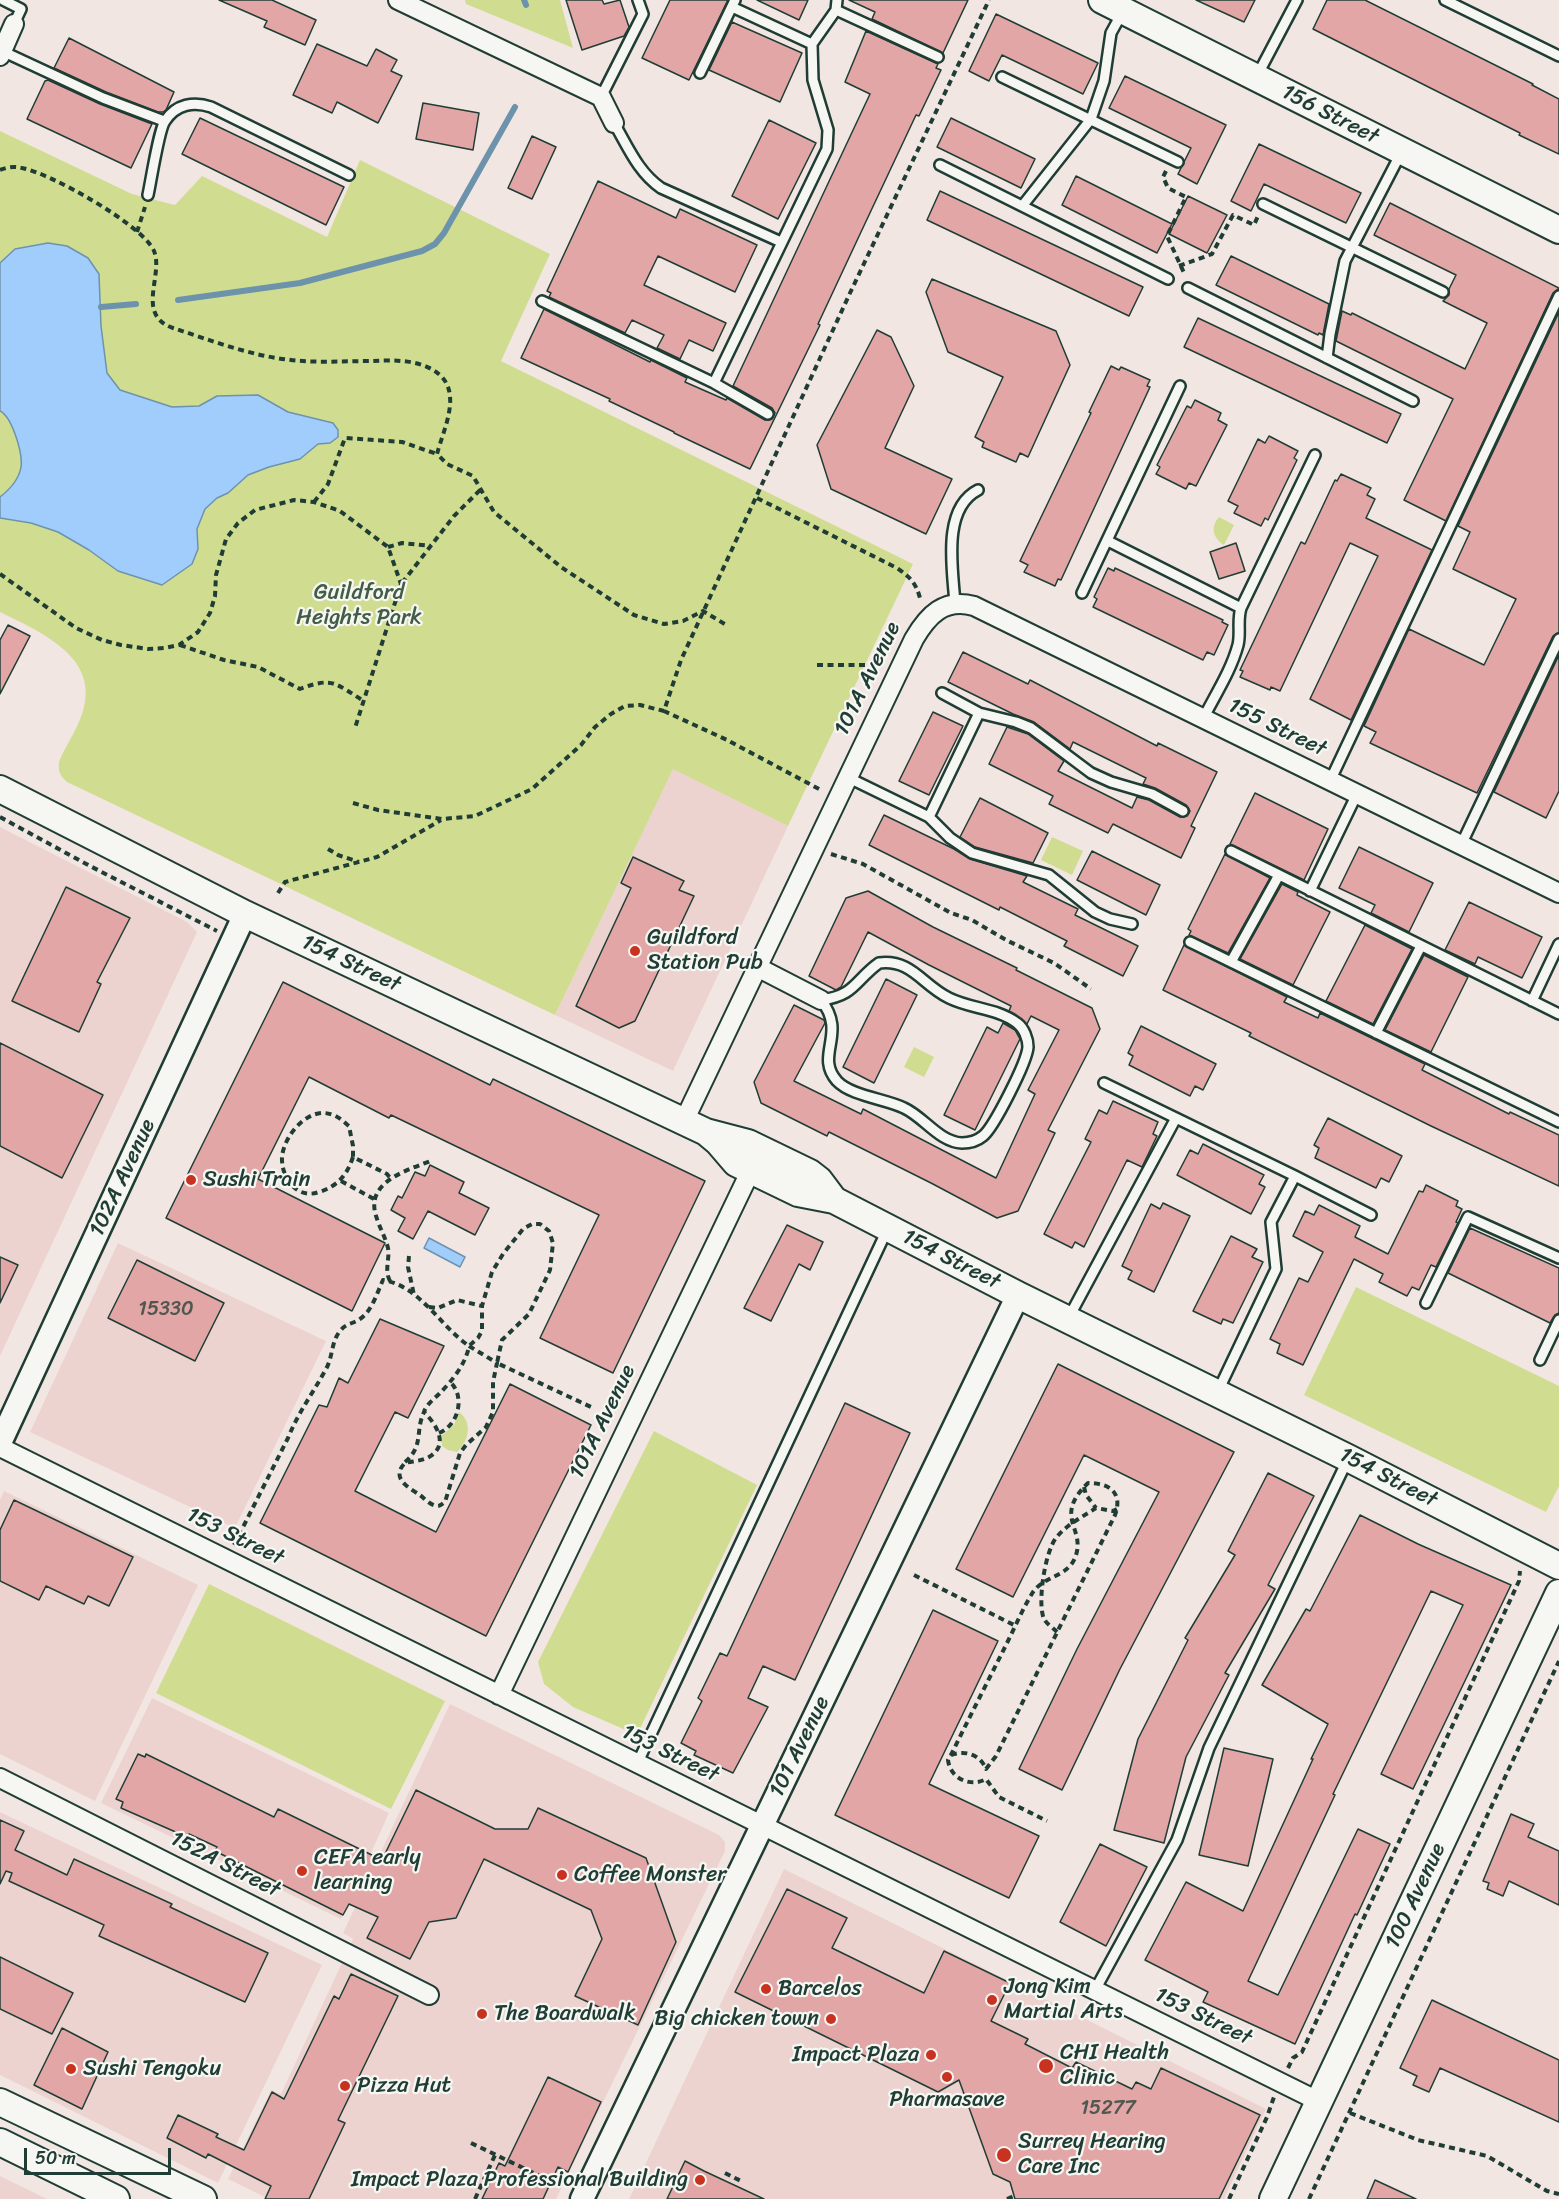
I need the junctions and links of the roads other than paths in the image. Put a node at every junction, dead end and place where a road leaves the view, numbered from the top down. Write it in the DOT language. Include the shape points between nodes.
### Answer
graph roads {
  1 [pos="3,0"];
  2 [pos="398,0"];
  3 [pos="638,0"];
  4 [pos="1297,0"];
  5 [pos="1445,0"];
  6 [pos="733,4"];
  7 [pos="836,5"];
  8 [pos="1113,5"];
  9 [pos="14,24"];
  10 [pos="812,44"];
  11 [pos="1,54"];
  12 [pos="1559,56"];
  13 [pos="938,57"];
  14 [pos="700,73"];
  15 [pos="1002,77"];
  16 [pos="1256,78"];
  17 [pos="601,97"];
  18 [pos="1091,119"];
  19 [pos="164,122"];
  20 [pos="614,123"];
  21 [pos="1402,151"];
  22 [pos="1175,161"];
  23 [pos="939,165"];
  24 [pos="349,175"];
  25 [pos="148,195"];
  26 [pos="1263,205"];
  27 [pos="1023,206"];
  28 [pos="1559,230"];
  29 [pos="782,242"];
  30 [pos="1352,246"];
  31 [pos="1168,279"];
  32 [pos="1188,288"];
  33 [pos="1443,292"];
  34 [pos="1559,297"];
  35 [pos="542,301"];
  36 [pos="1327,358"];
  37 [pos="714,383"];
  38 [pos="1180,386"];
  39 [pos="1413,400"];
  40 [pos="768,414"];
  41 [pos="1315,455"];
  42 [pos="978,490"];
  43 [pos="1108,541"];
  44 [pos="1082,593"];
  45 [pos="955,604"];
  46 [pos="1241,608"];
  47 [pos="1559,639"];
  48 [pos="942,693"];
  49 [pos="979,713"];
  50 [pos="1203,719"];
  51 [pos="847,777"];
  52 [pos="1330,781"];
  53 [pos="0,789"];
  54 [pos="1357,794"];
  55 [pos="1183,811"];
  56 [pos="929,817"];
  57 [pos="1461,845"];
  58 [pos="1231,851"];
  59 [pos="1279,875"];
  60 [pos="1310,891"];
  61 [pos="1559,893"];
  62 [pos="245,914"];
  63 [pos="1132,924"];
  64 [pos="1190,942"];
  65 [pos="1559,944"];
  66 [pos="1420,946"];
  67 [pos="1232,962"];
  68 [pos="757,967"];
  69 [pos="821,1000"];
  70 [pos="1532,1001"];
  71 [pos="1559,1014"];
  72 [pos="1376,1033"];
  73 [pos="1104,1083"];
  74 [pos="1176,1118"];
  75 [pos="1559,1122"];
  76 [pos="695,1126"];
  77 [pos="751,1170"];
  78 [pos="1295,1176"];
  79 [pos="834,1200"];
  80 [pos="1371,1215"];
  81 [pos="888,1228"];
  82 [pos="1559,1258"];
  83 [pos="1018,1295"];
  84 [pos="1426,1303"];
  85 [pos="1067,1320"];
  86 [pos="1559,1320"];
  87 [pos="1540,1360"];
  88 [pos="1217,1393"];
  89 [pos="0,1445"];
  90 [pos="1348,1458"];
  91 [pos="1559,1566"];
  92 [pos="1559,1593"];
  93 [pos="499,1695"];
  94 [pos="637,1764"];
  95 [pos="0,1778"];
  96 [pos="762,1826"];
  97 [pos="1095,1990"];
  98 [pos="429,1995"];
  99 [pos="0,2102"];
  100 [pos="1320,2102"];
  101 [pos="0,2142"];
  102 [pos="582,2198"];
  103 [pos="116,2199"];
  104 [pos="203,2199"];
  105 [pos="1274,2199"];
  1 -- 9 [label="lane" via="21,9"];
  2 -- 17 [label="street"];
  3 -- 17 [label="lane" via="643,14"];
  4 -- 16 [label="lane"];
  5 -- 12 [label="lane"];
  6 -- 10 [label="lane"];
  6 -- 14 [label="lane"];
  7 -- 10 [label="lane"];
  7 -- 13 [label="lane"];
  8 -- 16 [label="main road, 156 Street"];
  8 -- 18 [label="lane" via="1104,81"];
  9 -- 11 [label="street"];
  10 -- 29 [label="lane" via="813,80 829,138"];
  11 -- 19 [label="lane"];
  15 -- 18 [label="lane"];
  16 -- 21 [label="main road, 156 Street"];
  17 -- 20 [label="street"];
  18 -- 22 [label="lane"];
  18 -- 27 [label="lane"];
  19 -- 24 [label="lane" via="190,103 201,103"];
  19 -- 25 [label="lane"];
  20 -- 29 [label="lane" via="649,180"];
  21 -- 28 [label="main road, 156 Street"];
  21 -- 30 [label="lane"];
  23 -- 27 [label="lane"];
  26 -- 30 [label="lane"];
  27 -- 31 [label="lane"];
  29 -- 37 [label="lane"];
  30 -- 33 [label="lane"];
  30 -- 36 [label="lane" via="1344,267"];
  32 -- 36 [label="lane"];
  34 -- 52 [label="lane"];
  35 -- 37 [label="lane"];
  36 -- 39 [label="lane"];
  37 -- 40 [label="lane"];
  38 -- 43 [label="lane"];
  41 -- 46 [label="lane"];
  42 -- 45 [label="lane" via="962,505 953,528"];
  43 -- 44 [label="lane"];
  43 -- 46 [label="lane"];
  45 -- 50 [label="street, 155 Street" via="974,606"];
  45 -- 51 [label="street, 101A Avenue" via="937,609 920,629"];
  46 -- 50 [label="lane" via="1235,654"];
  47 -- 57 [label="lane"];
  48 -- 49 [label="lane"];
  49 -- 55 [label="lane" via="1030,728 1091,773 1152,794"];
  49 -- 56 [label="lane"];
  50 -- 52 [label="street, 155 Street"];
  51 -- 56 [label="lane"];
  51 -- 68 [label="street, 101A Avenue"];
  52 -- 54 [label="street, 155 Street"];
  53 -- 62 [label="main road, 154 Street"];
  54 -- 57 [label="street, 155 Street"];
  54 -- 60 [label="lane"];
  56 -- 63 [label="lane" via="972,853 1049,875 1088,908"];
  57 -- 61 [label="street, 155 Street"];
  58 -- 59 [label="lane"];
  59 -- 60 [label="lane"];
  59 -- 67 [label="lane"];
  60 -- 66 [label="lane"];
  62 -- 76 [label="main road, 154 Street"];
  62 -- 89 [label="street, 102A Avenue"];
  64 -- 67 [label="lane"];
  65 -- 70 [label="lane"];
  66 -- 70 [label="lane"];
  66 -- 72 [label="lane"];
  67 -- 72 [label="lane"];
  68 -- 69 [label="street"];
  68 -- 76 [label="street, 101A Avenue"];
  69 -- 69 [label="lane" via="833,1022 828,1062 837,1080 845,1087 904,1107 946,1139 959,1143 981,1138 990,1127 1028,1050 1019,1024 1001,1014 942,995 908,967 895,963 879,963 845,995"];
  70 -- 71 [label="lane"];
  72 -- 75 [label="lane"];
  73 -- 74 [label="lane"];
  74 -- 78 [label="lane"];
  74 -- 85 [label="lane"];
  76 -- 77 [label="main road, 154 Street" via="736,1163"];
  76 -- 79 [label="main road, 154 Street" via="748,1143 810,1173"];
  77 -- 79 [label="main road, 154 Street" via="798,1193"];
  77 -- 93 [label="street, 101A Avenue"];
  78 -- 80 [label="lane"];
  78 -- 88 [label="lane" via="1271,1222 1276,1269"];
  79 -- 81 [label="main road, 154 Street"];
  81 -- 83 [label="main road, 154 Street"];
  81 -- 94 [label="lane"];
  82 -- 84 [label="lane" via="1468,1217"];
  83 -- 85 [label="main road, 154 Street"];
  83 -- 96 [label="street, 101 Avenue"];
  85 -- 88 [label="main road, 154 Street"];
  86 -- 87 [label="lane"];
  88 -- 90 [label="main road, 154 Street"];
  89 -- 93 [label="street, 153 Street"];
  90 -- 91 [label="main road, 154 Street"];
  90 -- 97 [label="lane" via="1209,1748 1177,1840"];
  92 -- 100 [label="main road, 100 Avenue"];
  93 -- 94 [label="street, 153 Street"];
  94 -- 96 [label="street, 153 Street"];
  95 -- 98 [label="street, 152A Street"];
  96 -- 97 [label="street, 153 Street"];
  96 -- 102 [label="street, 101 Avenue"];
  97 -- 100 [label="street, 153 Street"];
  99 -- 104 [label="main road"];
  100 -- 105 [label="main road, 100 Avenue"];
  101 -- 103 [label="main road"];
}
